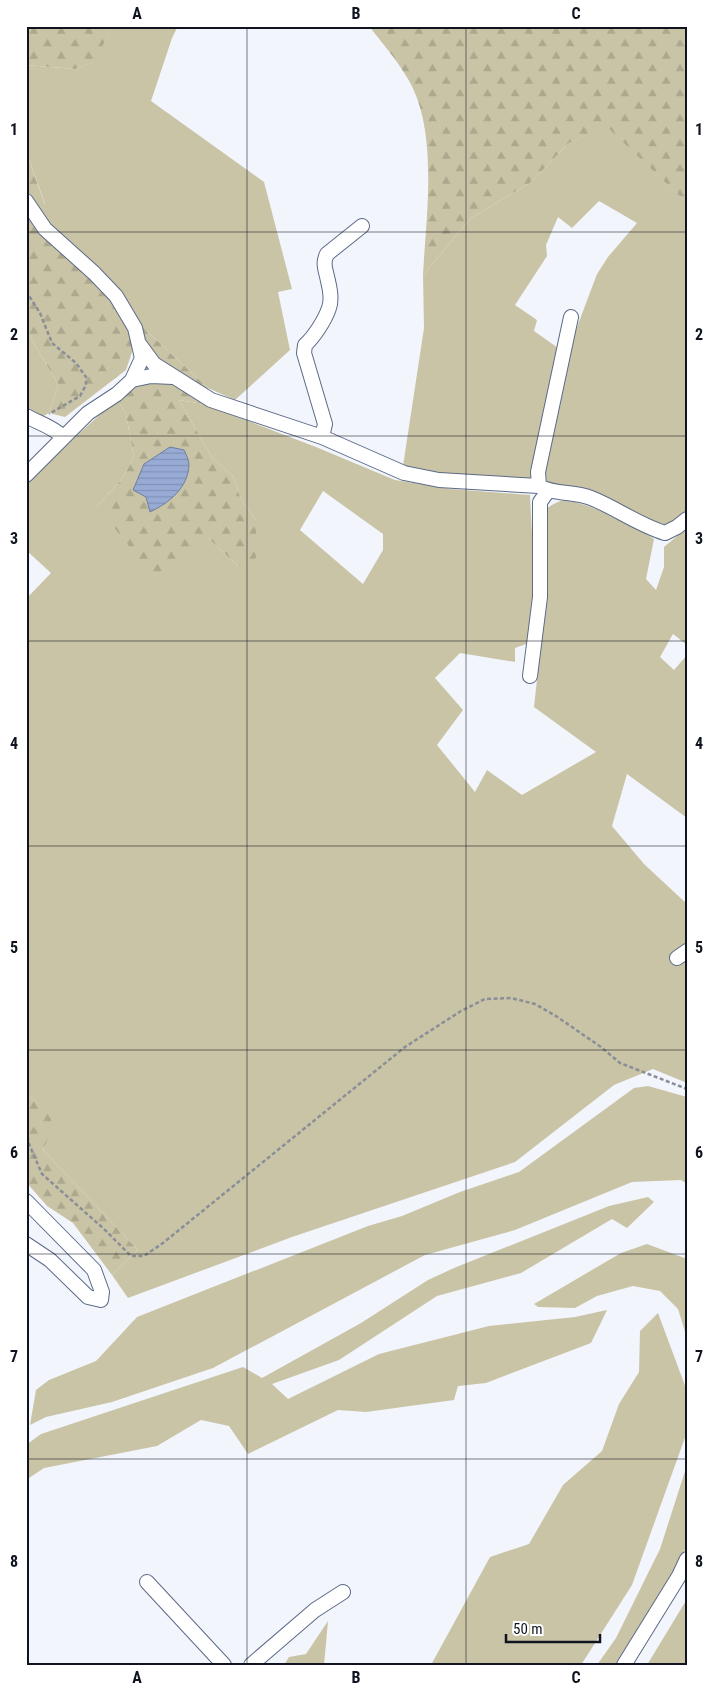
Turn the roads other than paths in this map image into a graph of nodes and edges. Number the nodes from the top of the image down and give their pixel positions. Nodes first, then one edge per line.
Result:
1 (26, 201) edge
2 (362, 226) dead end
3 (571, 317) dead end
4 (140, 345) junction
5 (175, 377) junction
6 (132, 380) junction
7 (26, 416) edge
8 (63, 437) junction
9 (322, 437) junction
10 (26, 475) edge
11 (544, 489) junction
12 (687, 519) edge
13 (530, 676) dead end
14 (26, 1201) edge
15 (26, 1244) edge
16 (687, 1559) edge
17 (148, 1582) dead end
18 (344, 1592) dead end
19 (224, 1665) edge
20 (251, 1665) edge
21 (624, 1665) edge

1 - 4 street
2 - 9 street
3 - 11 street
4 - 5 street
4 - 6 street
5 - 6 street
5 - 9 street
6 - 8 street
7 - 8 street
8 - 10 street
9 - 11 street
11 - 12 street
11 - 13 street
14 - 15 street
16 - 21 street
17 - 19 street
18 - 20 street

